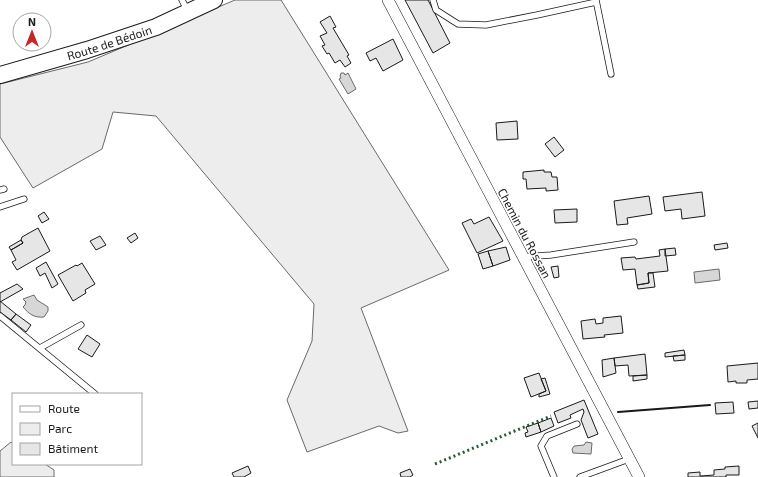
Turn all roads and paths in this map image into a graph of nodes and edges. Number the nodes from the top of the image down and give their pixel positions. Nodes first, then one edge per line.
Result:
1 (214, 0) edge
2 (388, 0) edge
3 (433, 0) edge
4 (596, 1) edge
5 (185, 6) edge
6 (611, 74) dead end
7 (0, 75) edge
8 (24, 199) dead end
9 (0, 206) edge
10 (634, 242) dead end
11 (523, 257) junction
12 (0, 316) edge
13 (81, 325) dead end
14 (40, 348) junction
15 (94, 393) edge
16 (577, 424) dead end
17 (629, 459) junction
18 (554, 477) edge
19 (580, 477) edge
20 (639, 477) edge

1 - 5 main road, Route de Bédoin
2 - 11 street, Chemin du Rossan
3 - 4 lane
4 - 6 lane
5 - 7 main road, Route de Bédoin
8 - 9 lane
10 - 11 lane
11 - 17 street, Chemin du Rossan
12 - 14 lane
13 - 14 lane
14 - 15 lane
16 - 18 lane
17 - 19 lane
17 - 20 street, Chemin du Rossan

